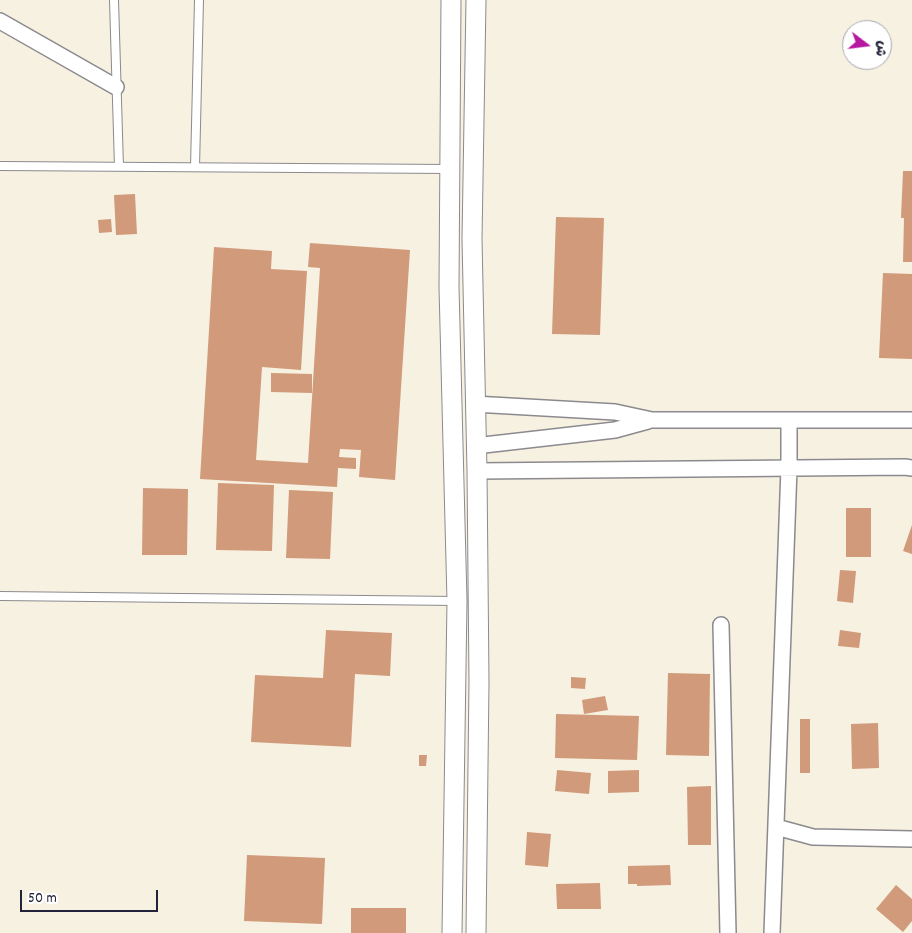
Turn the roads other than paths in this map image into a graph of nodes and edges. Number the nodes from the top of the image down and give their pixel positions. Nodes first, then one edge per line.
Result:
1 (114, 0) edge
2 (199, 0) edge
3 (451, 0) edge
4 (476, 0) edge
5 (0, 21) edge
6 (116, 87) junction
7 (0, 166) edge
8 (119, 167) junction
9 (195, 167) junction
10 (450, 169) junction
11 (474, 404) junction
12 (652, 420) junction
13 (789, 420) junction
14 (912, 420) edge
15 (475, 446) junction
16 (789, 468) junction
17 (912, 468) edge
18 (477, 472) junction
19 (0, 596) edge
20 (456, 601) junction
21 (720, 625) dead end
22 (776, 827) junction
23 (912, 838) edge
24 (452, 933) edge
25 (476, 933) edge
26 (728, 933) edge
27 (772, 933) edge

1 - 6 lane
2 - 9 lane
3 - 10 street
4 - 11 street
5 - 6 street
6 - 8 lane
7 - 8 lane
8 - 9 lane
9 - 10 lane
10 - 20 street
11 - 12 street
11 - 15 street
12 - 13 street
12 - 15 street
13 - 14 street
13 - 16 street
15 - 18 street
16 - 17 street
16 - 18 street
16 - 22 street
18 - 25 street
19 - 20 lane
20 - 24 street
21 - 26 street
22 - 23 street
22 - 27 street

